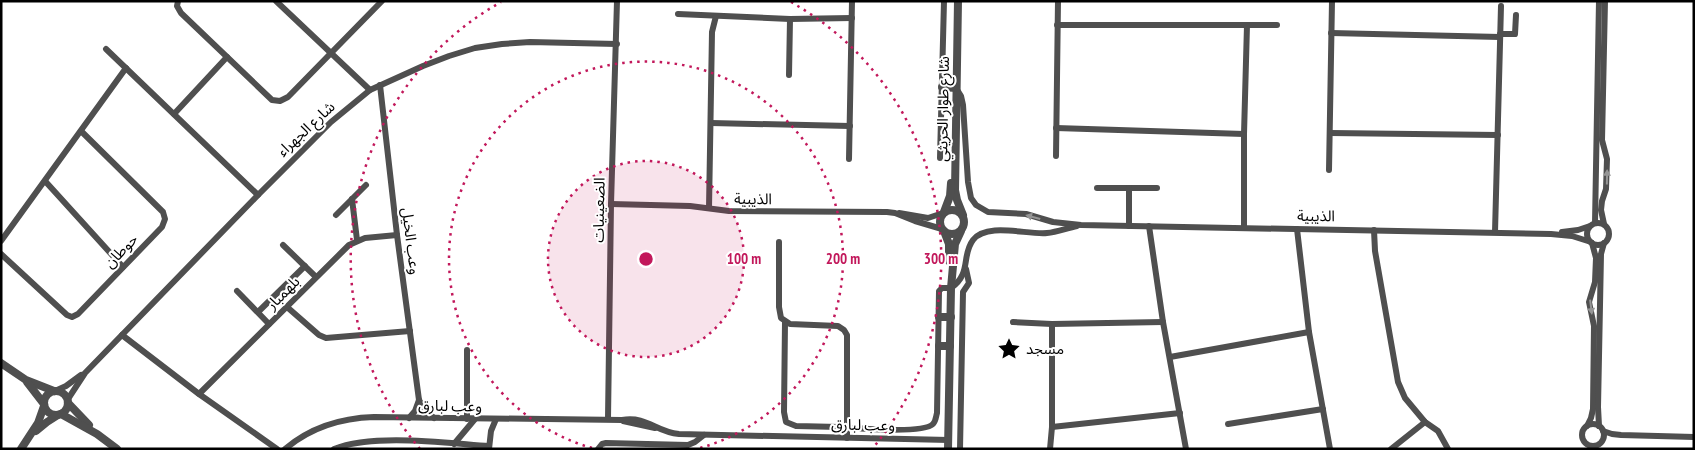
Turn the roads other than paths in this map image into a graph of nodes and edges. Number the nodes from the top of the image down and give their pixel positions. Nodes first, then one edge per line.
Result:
1 (178, 1) edge
2 (276, 1) edge
3 (382, 1) edge
4 (618, 1) edge
5 (852, 1) edge
6 (944, 1) edge
7 (954, 1) edge
8 (958, 1) edge
9 (1058, 1) edge
10 (1332, 1) edge
11 (1599, 1) edge
12 (1605, 1) edge
13 (1501, 6) dead end
14 (678, 14) dead end
15 (1516, 15) dead end
16 (716, 16) junction
17 (852, 18) junction
18 (790, 19) junction
19 (1057, 25) junction
20 (1247, 25) junction
21 (1277, 25) dead end
22 (1331, 33) junction
23 (1500, 36) junction
24 (617, 44) junction
25 (106, 49) dead end
26 (331, 53) junction
27 (227, 57) junction
28 (126, 68) junction
29 (789, 75) dead end
30 (380, 85) junction
31 (942, 87) junction
32 (955, 87) junction
33 (370, 90) junction
34 (174, 114) junction
35 (711, 123) junction
36 (850, 126) junction
37 (1056, 128) junction
38 (81, 131) junction
39 (1330, 132) junction
40 (1244, 134) junction
41 (1498, 135) junction
42 (1056, 156) dead end
43 (940, 158) dead end
44 (849, 159) dead end
45 (1329, 170) dead end
46 (45, 181) junction
47 (366, 185) dead end
48 (1097, 188) dead end
49 (1129, 188) junction
50 (1157, 188) dead end
51 (258, 194) junction
52 (352, 200) junction
53 (611, 204) junction
54 (709, 208) junction
55 (896, 213) junction
56 (944, 213) junction
57 (336, 215) dead end
58 (963, 215) junction
59 (1053, 222) junction
60 (1593, 224) junction
61 (1604, 224) junction
62 (1081, 225) junction
63 (1129, 226) junction
64 (1149, 226) junction
65 (1244, 227) junction
66 (1297, 228) junction
67 (943, 230) junction
68 (1374, 230) junction
69 (961, 231) junction
70 (1053, 232) junction
71 (1495, 232) junction
72 (1551, 234) junction
73 (397, 235) junction
74 (357, 240) junction
75 (1, 241) edge
76 (779, 242) dead end
77 (1591, 242) junction
78 (1604, 243) junction
79 (283, 245) dead end
80 (1, 254) edge
81 (305, 266) junction
82 (123, 268) junction
83 (966, 268) junction
84 (316, 277) junction
85 (951, 288) junction
86 (237, 291) dead end
87 (286, 307) junction
88 (258, 312) junction
89 (939, 317) junction
90 (951, 317) junction
91 (785, 322) junction
92 (1013, 322) dead end
93 (1162, 322) junction
94 (270, 324) junction
95 (1052, 324) junction
96 (410, 331) junction
97 (1309, 332) junction
98 (122, 335) junction
99 (938, 346) junction
100 (950, 346) junction
101 (467, 350) dead end
102 (1170, 357) junction
103 (1, 363) edge
104 (85, 373) junction
105 (26, 380) junction
106 (55, 391) junction
107 (199, 394) junction
108 (419, 400) junction
109 (68, 401) junction
110 (44, 405) junction
111 (1323, 409) junction
112 (1180, 414) junction
113 (59, 415) junction
114 (409, 418) junction
115 (435, 418) junction
116 (467, 419) junction
117 (475, 419) junction
118 (496, 419) junction
119 (608, 419) junction
120 (1425, 422) junction
121 (1228, 424) dead end
122 (1587, 426) junction
123 (839, 427) dead end
124 (1052, 427) junction
125 (853, 428) dead end
126 (1601, 428) junction
127 (97, 434) junction
128 (704, 435) junction
129 (30, 436) junction
130 (1620, 436) junction
131 (1694, 437) edge
132 (846, 438) junction
133 (949, 440) junction
134 (454, 444) junction
135 (1601, 444) edge
136 (1590, 447) edge
137 (489, 448) edge
138 (20, 449) edge
139 (117, 449) edge
140 (277, 449) edge
141 (285, 449) edge
142 (334, 449) edge
143 (598, 449) edge
144 (948, 449) edge
145 (960, 449) edge
146 (1050, 449) edge
147 (1186, 449) edge
148 (1330, 449) edge
149 (1391, 449) edge
150 (1448, 449) edge

1 - 27 street
2 - 26 street
3 - 26 street
4 - 24 street, الضعينيات
5 - 17 street
6 - 31 street
7 - 32 street, شارع طوار الحريثي
8 - 32 street, شارع طوار الحريثي
9 - 19 street
10 - 22 street
11 - 60 street
61 -> 12 street
13 - 23 street
14 - 16 street
15 - 23 street
16 - 18 street
16 - 35 street
17 - 18 street
17 - 36 street
18 - 29 street
19 - 20 street
19 - 37 street
20 - 21 street
20 - 40 street
22 - 23 street
22 - 39 street
23 - 41 street
24 - 30 street, شارع الجهراء
24 - 53 street, الضعينيات
25 - 28 street
26 - 27 street
26 - 33 street
27 - 34 street
28 - 34 street
28 - 38 street
30 - 33 street, شارع الجهراء
30 - 73 street, وعب الخيل
31 - 32 street
31 - 43 street
32 - 56 street, شارع طوار الحريثي
32 - 58 street, شارع طوار الحريثي
59 -> 32 street, الذيبية
33 - 51 street, شارع الجهراء
34 - 51 street
35 - 36 street
35 - 54 street
36 - 44 street
37 - 40 street
37 - 42 street
38 - 46 street
38 - 82 street, حوطان
39 - 41 street
39 - 45 street
40 - 65 street
41 - 71 street
46 - 75 street
46 - 82 street
47 - 52 street
48 - 49 street
49 - 50 street
49 - 63 street
51 - 98 street, شارع الجهراء
52 - 57 street
52 - 74 street
53 - 54 street, الذيبية
53 - 119 street, الضعينيات
54 - 55 street, الذيبية
55 - 56 street, الذيبية
55 - 67 street, الذيبية
56 - 58 street
56 - 67 street
58 - 69 street
59 - 62 street, الذيبية
59 - 70 street
60 - 61 street
60 - 72 street, الذيبية
60 - 77 street
61 - 78 street
62 - 63 street, الذيبية
62 - 70 street, الذيبية
63 - 64 street, الذيبية
64 - 65 street, الذيبية
64 - 93 street
65 - 66 street, الذيبية
66 - 68 street, الذيبية
66 - 97 street
67 - 69 street
67 - 85 street
68 - 71 street, الذيبية
68 - 120 street
69 - 85 street
70 - 83 street, الذيبية
71 - 72 street, الذيبية
72 - 77 street, الذيبية
73 - 74 street
73 - 96 street, وعب الخيل
74 - 84 street, بلهمبار
76 - 91 street
77 - 78 street
77 -> 122 street
78 - 126 street
79 - 81 street
80 - 82 street, حوطان
81 - 84 street
81 - 88 street
83 - 85 street, الذيبية
83 - 145 street
84 - 87 street, بلهمبار
85 - 89 street, الذيبية
85 - 90 street
86 - 88 street
87 - 94 street, بلهمبار
87 - 96 street
88 - 94 street
89 - 90 street
89 - 99 street
90 - 100 street
91 - 123 street
91 - 132 street
92 - 95 street
93 - 95 street
93 - 102 street
94 - 107 street, بلهمبار
95 - 124 street
96 - 108 street, وعب الخيل
97 - 102 street
97 - 111 street
98 - 104 street, شارع الجهراء
98 - 107 street
99 - 100 street
99 - 125 street
100 - 133 street
101 - 116 street
102 - 112 street
103 - 105 street
104 - 106 street, شارع الجهراء
104 - 109 street, شارع الجهراء
105 - 106 street
105 - 110 street
106 - 109 street
106 - 110 street
107 - 140 street
108 - 114 street
108 - 115 street
109 - 113 street
109 - 127 street
110 - 113 street
110 - 129 street
111 - 121 street
111 - 148 street
112 - 124 street
112 - 147 street
113 - 127 street
113 - 129 street
114 - 115 street, وعب لبارق
114 - 141 street, وعب لبارق
115 - 116 street, وعب لبارق
116 - 117 street, وعب لبارق
117 - 118 street, وعب لبارق
117 - 134 street
118 - 119 street, وعب لبارق
118 - 137 street
119 - 128 street, وعب لبارق
120 - 149 street
120 - 150 street
122 - 126 street
122 - 136 street
124 - 146 street
126 - 130 street
126 - 135 street
127 - 139 street
128 - 132 street, وعب لبارق
128 - 143 street
129 - 138 street
130 - 131 street
130 - 135 street
132 - 133 street, وعب لبارق
133 - 144 street
134 - 137 street
134 - 142 street
135 - 136 street

